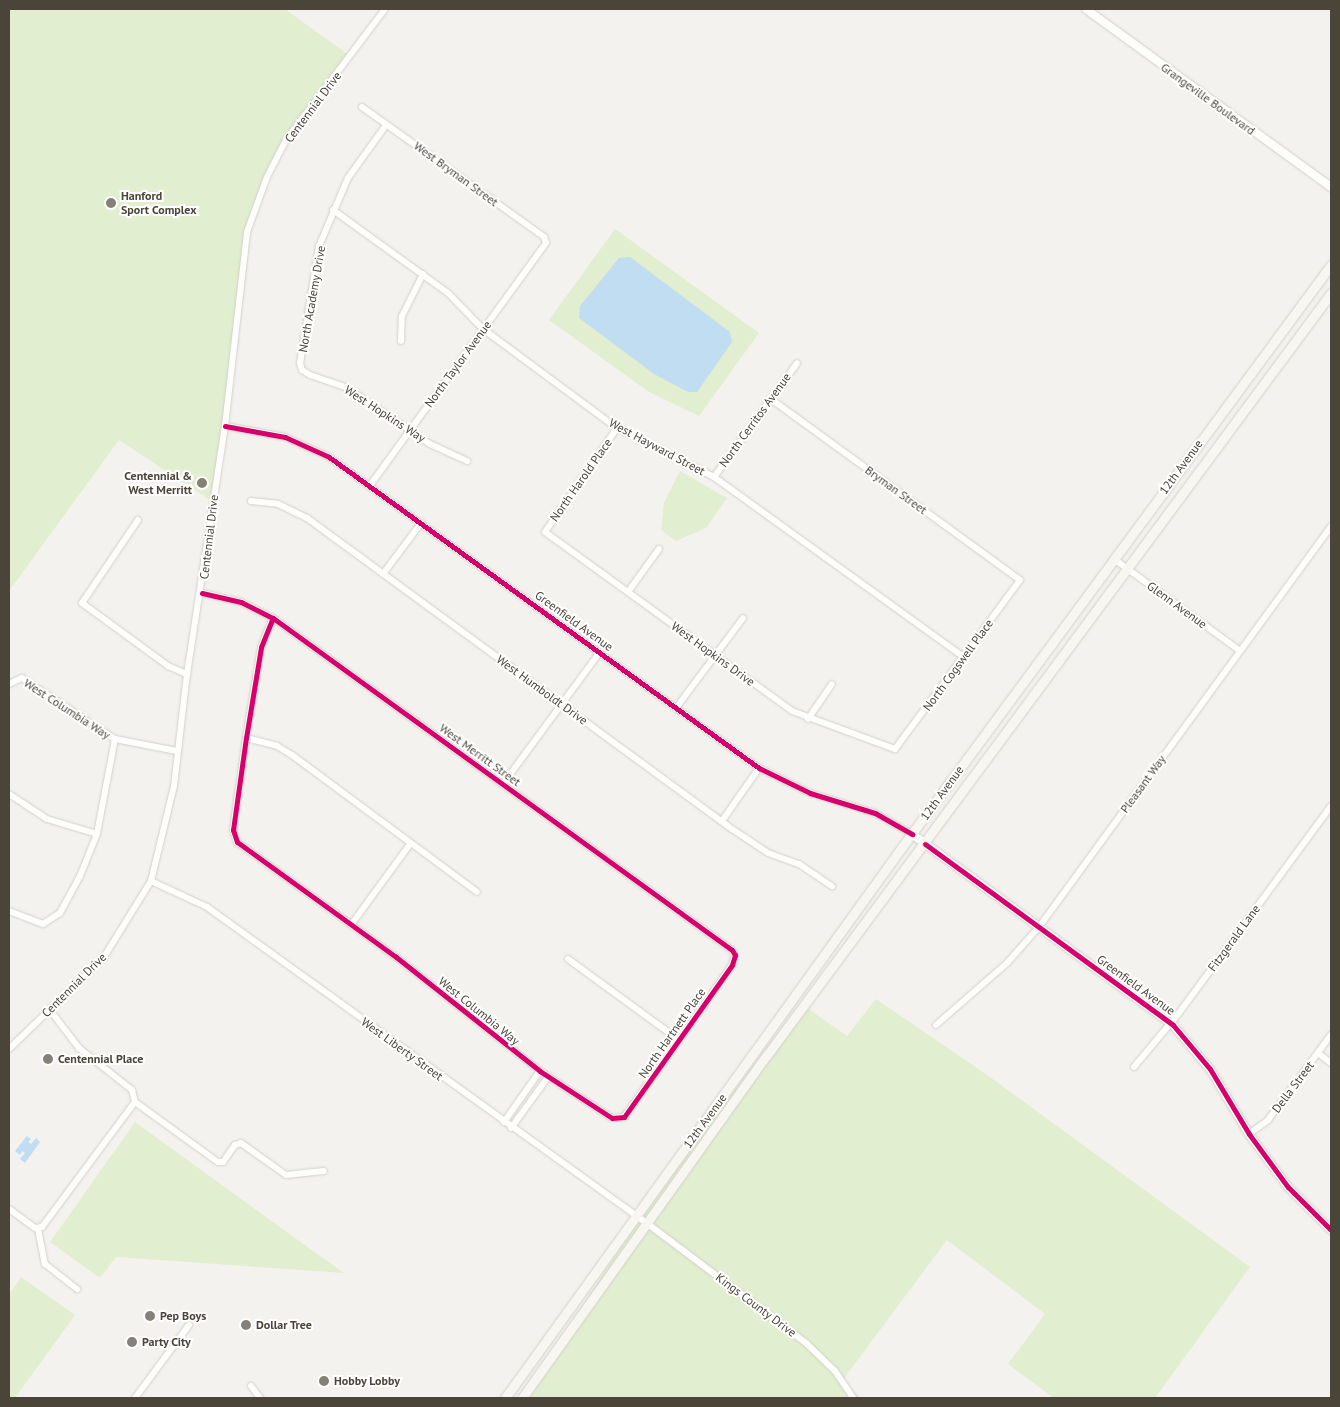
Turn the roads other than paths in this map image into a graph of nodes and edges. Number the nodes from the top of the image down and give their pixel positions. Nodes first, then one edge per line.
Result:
1 (385, 9) edge
2 (1086, 9) edge
3 (362, 107) dead end
4 (386, 125) junction
5 (1331, 187) edge
6 (333, 210) junction
7 (546, 243) joint
8 (1331, 265) edge
9 (423, 274) junction
10 (1331, 294) edge
11 (483, 329) junction
12 (401, 341) dead end
13 (797, 363) dead end
14 (302, 370) joint
15 (771, 399) junction
16 (225, 426) junction
17 (617, 428) junction
18 (410, 430) junction
19 (467, 461) dead end
20 (714, 477) junction
21 (370, 485) junction
22 (251, 501) dead end
23 (138, 520) dead end
24 (421, 522) junction
25 (1331, 526) edge
26 (545, 532) joint
27 (660, 549) dead end
28 (1114, 559) junction
29 (1126, 568) junction
30 (383, 574) junction
31 (1020, 580) joint
32 (628, 592) junction
33 (202, 593) junction
34 (273, 618) junction
35 (743, 618) dead end
36 (1240, 651) junction
37 (600, 652) junction
38 (715, 655) junction
39 (964, 657) junction
40 (187, 674) junction
41 (9, 684) edge
42 (832, 684) dead end
43 (561, 704) junction
44 (676, 708) junction
45 (808, 719) junction
46 (246, 738) junction
47 (115, 739) junction
48 (896, 749) joint
49 (177, 751) junction
50 (759, 768) junction
51 (504, 784) junction
52 (9, 794) edge
53 (1331, 806) edge
54 (722, 821) junction
55 (97, 834) junction
56 (912, 834) junction
57 (410, 844) junction
58 (925, 844) junction
59 (152, 881) junction
60 (832, 886) dead end
61 (476, 892) dead end
62 (9, 911) edge
63 (351, 925) junction
64 (1039, 927) junction
65 (735, 955) joint
66 (568, 959) dead end
67 (50, 1010) junction
68 (1170, 1022) junction
69 (936, 1025) dead end
70 (1331, 1035) edge
71 (678, 1040) junction
72 (9, 1048) edge
73 (1318, 1053) junction
74 (1331, 1063) edge
75 (1134, 1066) dead end
76 (540, 1071) junction
77 (548, 1076) junction
78 (135, 1102) junction
79 (619, 1120) joint
80 (504, 1122) junction
81 (511, 1128) junction
82 (1249, 1134) junction
83 (324, 1171) dead end
84 (9, 1209) edge
85 (637, 1216) junction
86 (648, 1224) junction
87 (38, 1229) junction
88 (1331, 1230) edge
89 (77, 1289) dead end
90 (189, 1324) dead end
91 (251, 1386) dead end
92 (136, 1398) edge
93 (260, 1398) edge
94 (505, 1398) edge
95 (522, 1398) edge
96 (854, 1398) edge

1 - 16 street, Centennial Drive
2 - 5 street, Grangeville Boulevard
3 - 4 street, West Bryman Street
4 - 6 street, North Academy Drive
4 - 7 street, West Bryman Street
6 - 9 street, West Hayward Street
6 - 14 street, North Academy Drive
7 - 11 street, North Taylor Avenue
8 - 28 main road, 12th Avenue
9 - 11 street, West Hayward Street
9 - 12 street
10 - 29 main road, 12th Avenue
11 - 17 street, West Hayward Street
11 - 18 street, North Taylor Avenue
13 - 15 street, North Cerritos Avenue
14 - 18 street, West Hopkins Way
15 - 20 street, North Cerritos Avenue
15 - 31 street, Bryman Street
16 - 21 street, Greenfield Avenue
16 - 33 street, Centennial Drive
17 - 20 street, West Hayward Street
17 - 26 street, North Harold Place
18 - 19 street, West Hopkins Way
18 - 21 street, North Taylor Avenue
20 - 39 street, West Hayward Street
21 - 24 street, Greenfield Avenue
22 - 30 street, West Humboldt Drive
23 - 40 street
24 - 30 street
24 - 37 street, Greenfield Avenue
25 - 36 street, Pleasant Way
26 - 32 street, West Hopkins Drive
27 - 32 street
28 - 29 street, Glenn Avenue
28 - 56 main road, 12th Avenue
29 - 36 street, Glenn Avenue
29 - 58 main road, 12th Avenue
30 - 43 street, West Humboldt Drive
31 - 39 street, North Cogswell Place
32 - 38 street, West Hopkins Drive
33 - 34 street, West Merritt Street
33 - 40 street, Centennial Drive
34 - 46 street
34 - 51 street, West Merritt Street
35 - 38 street
36 - 64 street, Pleasant Way
37 - 43 street
37 - 44 street, Greenfield Avenue
38 - 44 street
38 - 45 street, West Hopkins Drive
39 - 48 street, North Cogswell Place
40 - 49 street, Centennial Drive
41 - 47 street, West Columbia Way
42 - 45 street
43 - 51 street
43 - 54 street, West Humboldt Drive
44 - 50 street, Greenfield Avenue
45 - 48 street, West Hopkins Drive
46 - 57 street
46 - 63 street, West Columbia Way
47 - 49 street, West Columbia Way
47 - 55 street
49 - 59 street, Centennial Drive
50 - 54 street
50 - 56 street, Greenfield Avenue
51 - 65 street, West Merritt Street
52 - 55 street
53 - 68 street, Fitzgerald Lane
54 - 60 street, West Humboldt Drive
55 - 62 street
56 - 58 street, Greenfield Avenue
56 - 85 main road, 12th Avenue
57 - 61 street
57 - 63 street
58 - 64 street, Greenfield Avenue
58 - 86 main road, 12th Avenue
59 - 67 street, Centennial Drive
59 - 80 street, West Liberty Street
63 - 76 street, West Columbia Way
64 - 68 street, Greenfield Avenue
64 - 69 street, Pleasant Way
65 - 71 street, North Hartnett Place
66 - 71 street
67 - 72 street, Centennial Drive
67 - 78 street
68 - 75 street, Fitzgerald Lane
68 - 82 street, Greenfield Avenue
70 - 73 street, Della Street
71 - 79 street, North Hartnett Place
73 - 74 street
73 - 82 street, Della Street
76 - 77 street, West Columbia Way
76 - 80 street
77 - 79 street, West Columbia Way
77 - 81 street
78 - 83 street
78 - 87 street
80 - 81 street, West Liberty Street
81 - 85 street, West Liberty Street
82 - 88 street, Greenfield Avenue
84 - 87 street
85 - 86 street, West Liberty Street
85 - 94 main road, 12th Avenue
86 - 95 main road, 12th Avenue
86 - 96 street, Kings County Drive
87 - 89 street
90 - 92 street
91 - 93 street

